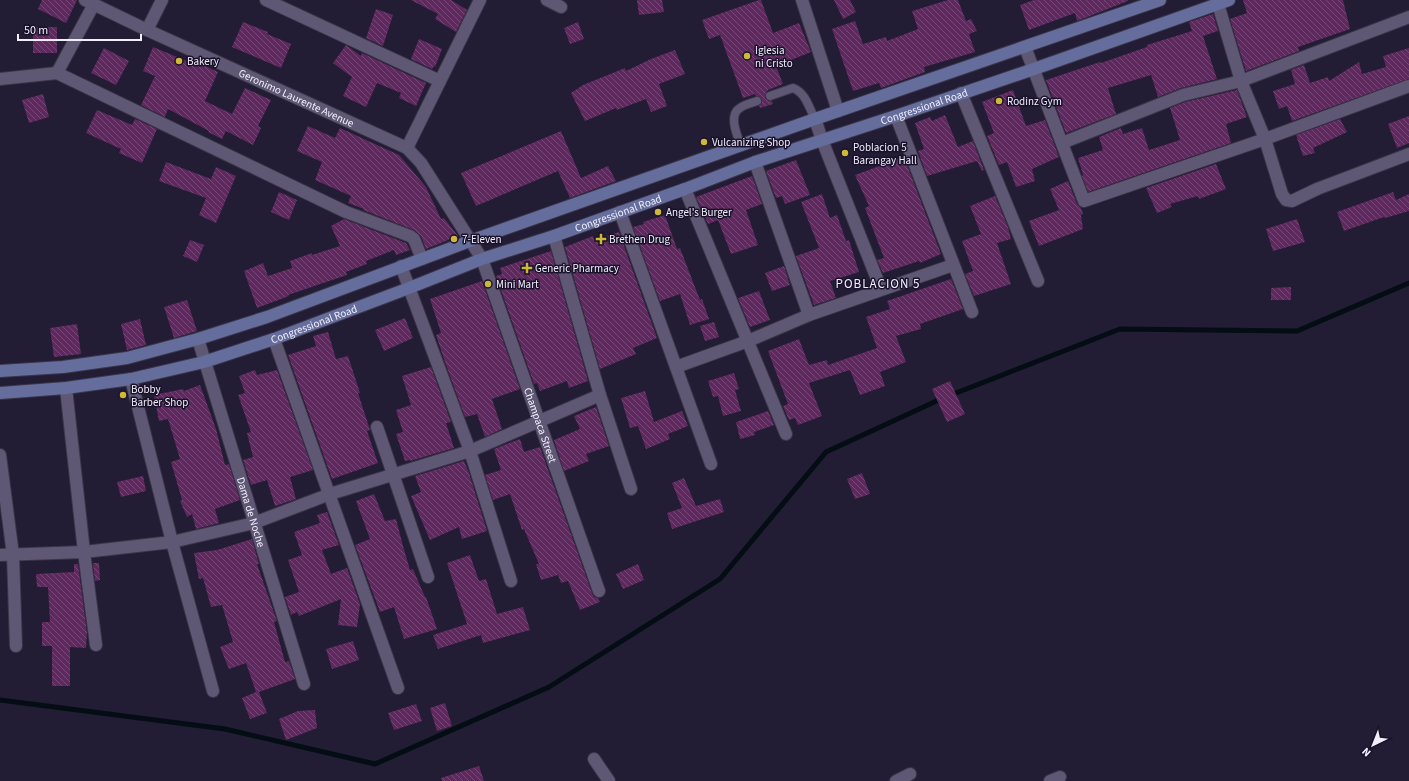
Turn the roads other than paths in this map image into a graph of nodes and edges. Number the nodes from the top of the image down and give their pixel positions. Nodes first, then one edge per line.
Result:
1 (162, 0) edge
2 (266, 0) edge
3 (480, 0) edge
4 (547, 0) edge
5 (802, 0) edge
6 (1160, 0) edge
7 (89, 2) edge
8 (1224, 2) edge
9 (561, 7) dead end
10 (1409, 17) edge
11 (147, 30) junction
12 (1025, 46) junction
13 (1034, 69) junction
14 (57, 73) junction
15 (0, 79) edge
16 (440, 81) junction
17 (1241, 81) junction
18 (1409, 86) edge
19 (961, 93) junction
20 (770, 96) dead end
21 (757, 101) dead end
22 (838, 111) junction
23 (896, 116) junction
24 (815, 119) junction
25 (1265, 139) junction
26 (822, 140) junction
27 (1062, 143) junction
28 (741, 146) junction
29 (407, 148) junction
30 (1409, 154) edge
31 (755, 162) junction
32 (685, 189) junction
33 (620, 212) junction
34 (554, 236) junction
35 (470, 241) junction
36 (422, 259) junction
37 (482, 259) junction
38 (953, 265) junction
39 (402, 266) junction
40 (1038, 281) dead end
41 (409, 288) junction
42 (881, 289) junction
43 (972, 312) dead end
44 (809, 315) junction
45 (198, 339) junction
46 (274, 339) junction
47 (748, 342) junction
48 (204, 362) junction
49 (676, 367) junction
50 (0, 371) edge
51 (131, 379) junction
52 (66, 388) junction
53 (0, 393) edge
54 (600, 395) junction
55 (538, 420) junction
56 (377, 427) dead end
57 (786, 434) dead end
58 (470, 451) junction
59 (0, 456) edge
60 (711, 464) dead end
61 (393, 474) junction
62 (631, 489) dead end
63 (330, 494) junction
64 (254, 523) junction
65 (172, 542) junction
66 (84, 552) junction
67 (0, 555) edge
68 (12, 555) junction
69 (428, 577) dead end
70 (511, 581) dead end
71 (599, 592) dead end
72 (96, 645) dead end
73 (16, 646) dead end
74 (304, 684) dead end
75 (398, 688) dead end
76 (213, 691) dead end
77 (594, 759) dead end
78 (910, 774) dead end
79 (609, 781) edge
80 (896, 781) edge

1 - 11 street
2 - 16 street
3 - 16 street
4 - 9 street
5 - 22 street
6 - 12 main road, Congressional Road
7 - 11 street, Geronimo Laurente Avenue
7 - 14 street
8 - 13 main road, Congressional Road
8 - 17 street
10 - 17 street
11 - 29 street, Geronimo Laurente Avenue
12 - 13 street
12 - 22 main road, Congressional Road
13 - 19 main road, Congressional Road
13 - 27 street
14 - 15 street
14 - 36 street
16 - 29 street
17 - 25 street
17 - 27 street
18 - 25 street
19 - 23 main road, Congressional Road
19 - 40 street
20 - 24 lane
21 - 28 lane
22 - 24 main road, Congressional Road
23 - 26 main road, Congressional Road
23 - 38 street
24 - 26 street
24 - 28 main road, Congressional Road
25 - 27 street
25 - 30 street
26 - 31 main road, Congressional Road
26 - 42 street
28 - 35 main road, Congressional Road
29 - 35 street, Geronimo Laurente Avenue
31 - 32 main road, Congressional Road
31 - 44 street
32 - 33 main road, Congressional Road
32 - 47 street
33 - 34 main road, Congressional Road
33 - 49 street
34 - 37 main road, Congressional Road
34 - 54 street
35 - 36 main road, Congressional Road
35 - 37 street, Champaca Street
36 - 39 main road, Congressional Road
37 - 41 main road, Congressional Road
37 - 55 street, Champaca Street
38 - 42 street
38 - 43 street
39 - 41 street
39 - 45 main road, Congressional Road
41 - 46 main road, Congressional Road
41 - 58 street
42 - 44 street
44 - 47 street
45 - 48 street, Dama de Noche
45 - 50 main road, Congressional Road
46 - 48 main road, Congressional Road
46 - 63 street
47 - 49 street
47 - 57 street
48 - 51 main road, Congressional Road
48 - 64 street, Dama de Noche
49 - 60 street
51 - 52 main road, Congressional Road
51 - 65 street
52 - 53 main road, Congressional Road
52 - 66 street
54 - 55 street
54 - 62 street
55 - 58 street
55 - 71 street, Champaca Street
56 - 61 street
58 - 61 street
58 - 70 street
59 - 68 street
61 - 63 street
61 - 69 street
63 - 64 street
63 - 75 street
64 - 65 street
64 - 74 street, Dama de Noche
65 - 66 street
65 - 76 street
66 - 68 street
66 - 72 street
67 - 68 street
68 - 73 street
77 - 79 street
78 - 80 street

